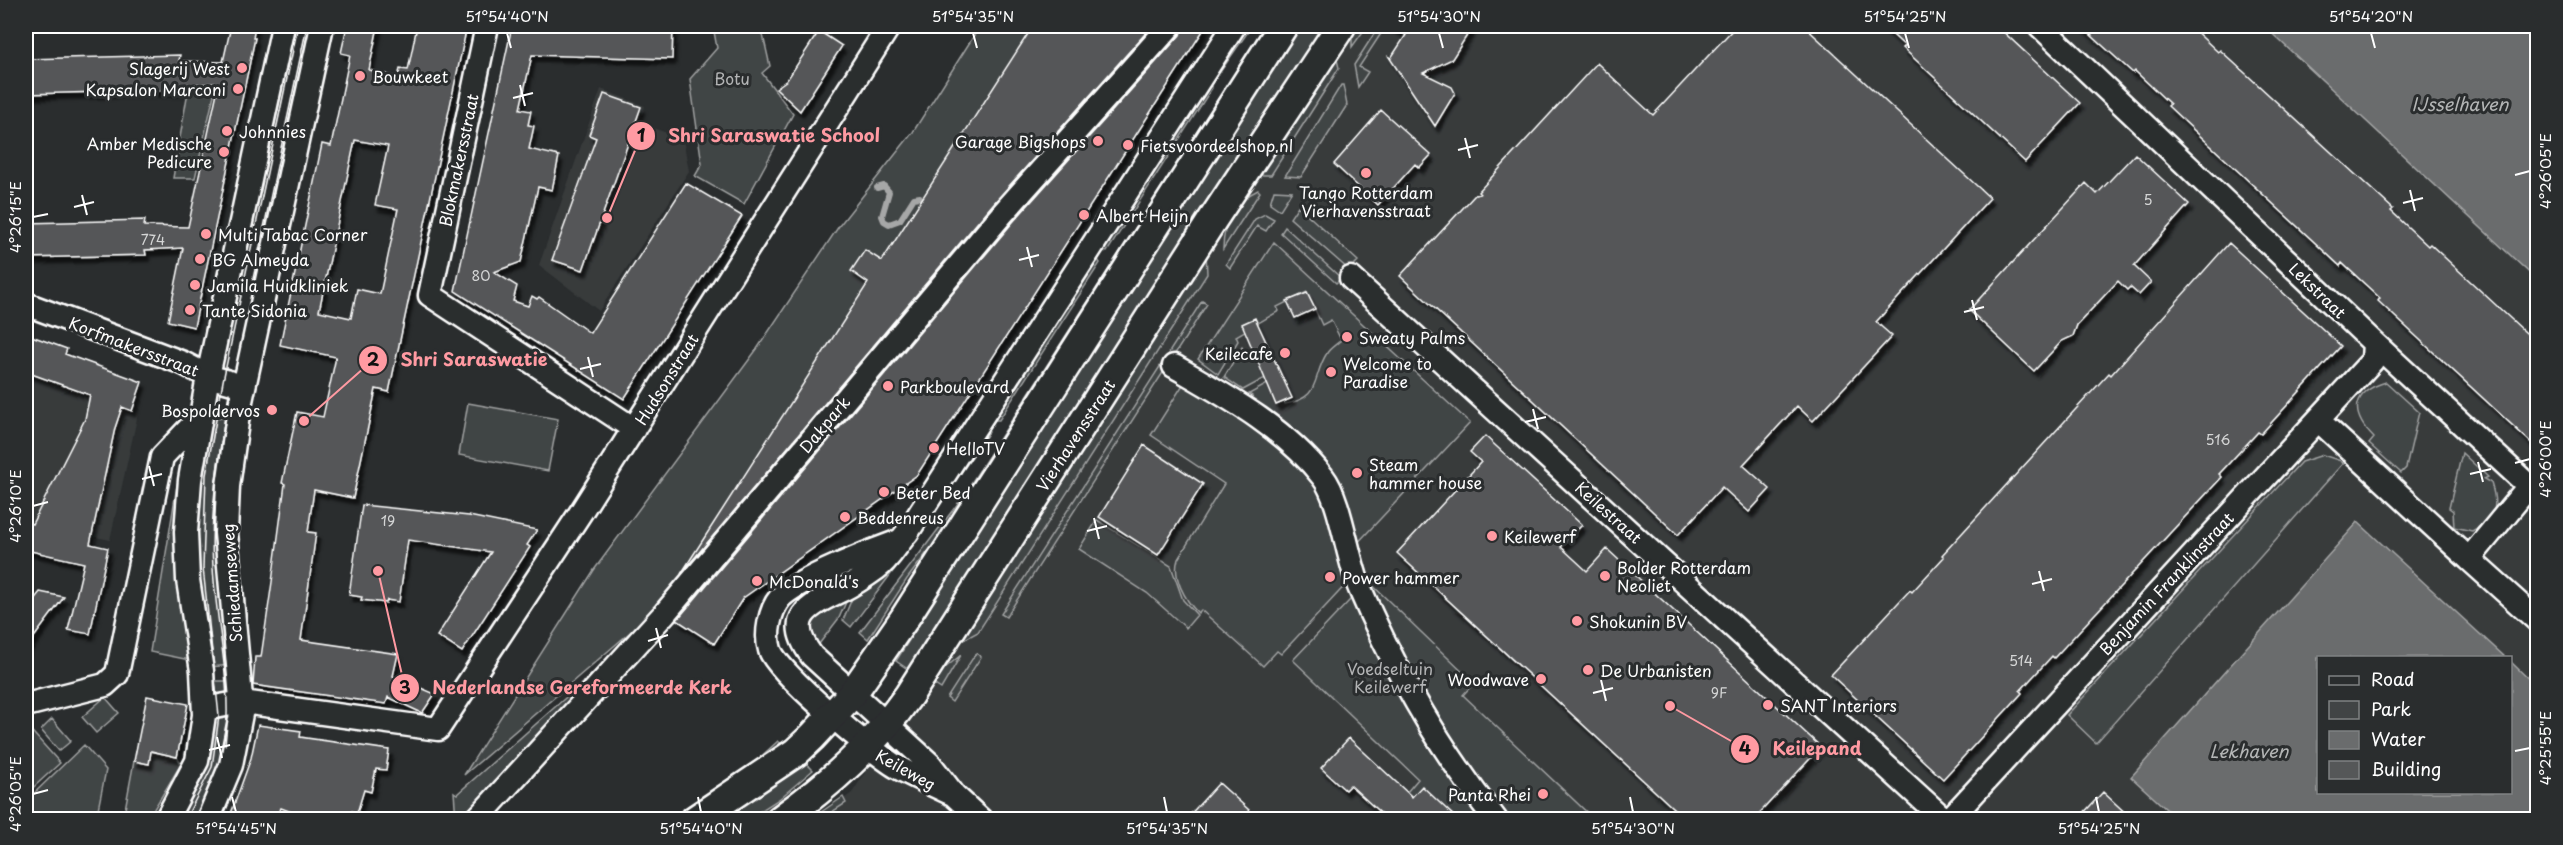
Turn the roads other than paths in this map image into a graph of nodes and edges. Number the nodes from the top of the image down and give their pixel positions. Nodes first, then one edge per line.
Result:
1 (283, 26) edge
2 (322, 26) edge
3 (487, 26) edge
4 (889, 26) edge
5 (1170, 26) edge
6 (1234, 26) edge
7 (1283, 26) edge
8 (1341, 26) edge
9 (2040, 26) edge
10 (1351, 278) dead end
11 (26, 304) edge
12 (2374, 343) junction
13 (1174, 366) dead end
14 (208, 376) junction
15 (243, 386) junction
16 (200, 417) junction
17 (2318, 420) junction
18 (634, 429) junction
19 (900, 541) junction
20 (2469, 559) junction
21 (2538, 621) edge
22 (242, 702) junction
23 (26, 705) edge
24 (843, 705) junction
25 (204, 709) junction
26 (889, 724) junction
27 (868, 747) junction
28 (954, 795) junction
29 (166, 819) edge
30 (207, 819) edge
31 (476, 819) edge
32 (694, 819) edge
33 (780, 819) edge
34 (981, 819) edge
35 (1496, 819) edge
36 (1947, 819) edge

1 - 14 street
2 - 15 street, Schiedamseweg
3 - 18 street, Blokmakersstraat
4 - 18 street, Hudsonstraat
5 - 31 street, Dakpark
6 - 19 street
7 - 24 main road
8 - 26 main road, Vierhavensstraat
9 - 12 street, Lekstraat
10 - 36 street, Keilestraat
11 - 14 street, Korfmakersstraat
12 - 17 street, Benjamin Franklinstraat
12 - 20 street, Lekstraat
13 - 35 street
14 - 15 street, Korfmakersstraat
14 - 16 street
15 - 22 street, Schiedamseweg
16 - 23 street
16 - 25 street
17 - 20 street
17 - 36 street, Benjamin Franklinstraat
18 - 22 street, Hudsonstraat
19 - 24 street
19 - 24 street
20 - 21 street
22 - 25 street
22 - 30 street, Schiedamseweg
24 - 26 street, Keileweg
24 - 27 street, Keileweg
24 - 32 main road
25 - 29 street
26 - 27 main road, Vierhavensstraat
26 - 28 street, Keileweg
27 - 28 street, Keileweg
27 - 33 main road, Vierhavensstraat
28 - 34 street, Keileweg

